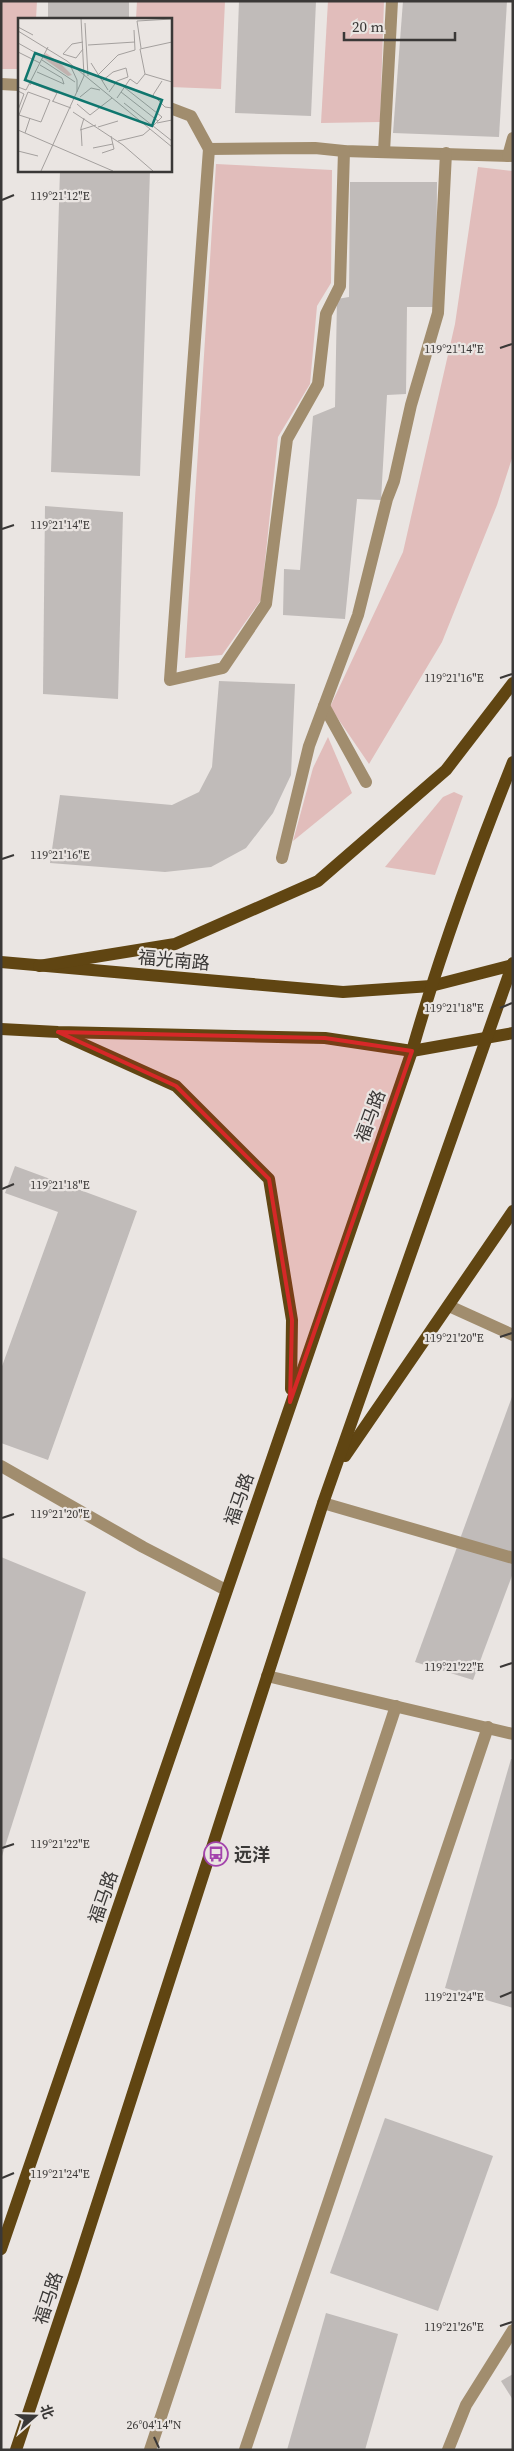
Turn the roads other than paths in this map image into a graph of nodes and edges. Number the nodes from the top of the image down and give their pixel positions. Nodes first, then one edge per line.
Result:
1 (392, 1) edge
2 (1, 84) edge
3 (18, 85) edge
4 (171, 108) edge
5 (513, 138) edge
6 (209, 149) junction
7 (344, 151) junction
8 (384, 152) junction
9 (446, 153) junction
10 (511, 156) edge
11 (513, 683) edge
12 (324, 706) junction
13 (513, 762) edge
14 (366, 782) dead end
15 (282, 858) dead end
16 (1, 962) edge
17 (512, 964) edge
18 (39, 966) junction
19 (431, 986) junction
20 (1, 1029) edge
21 (58, 1032) junction
22 (513, 1033) edge
23 (488, 1038) junction
24 (412, 1051) junction
25 (513, 1211) edge
26 (449, 1306) junction
27 (513, 1335) edge
28 (290, 1402) junction
29 (1, 1466) edge
30 (335, 1470) junction
31 (323, 1503) junction
32 (513, 1558) edge
33 (226, 1590) junction
34 (267, 1676) junction
35 (396, 1706) junction
36 (488, 1727) junction
37 (513, 1734) edge
38 (1, 2249) edge
39 (513, 2330) edge
40 (16, 2450) edge
41 (150, 2450) edge
42 (245, 2450) edge
43 (448, 2450) edge

1 - 8 lane
2 - 3 lane
4 - 6 lane
5 - 10 lane
6 - 7 lane
6 - 7 lane
7 - 8 lane
8 - 9 lane
9 - 10 lane
9 - 12 lane
11 - 18 main road
12 - 14 lane
12 - 15 lane
13 - 19 main road, 福马路
16 - 18 main road, 福光南路
17 - 19 main road, 福光南路
17 - 23 main road, 福马路
18 - 19 main road, 福光南路
19 - 24 main road, 福马路
20 - 21 main road
21 - 24 main road
21 - 28 main road
22 - 23 main road
23 - 24 main road
23 - 30 main road, 福马路
24 - 28 main road, 福马路
25 - 26 main road
26 - 27 lane
26 - 30 main road
28 - 33 main road, 福马路
29 - 33 lane
30 - 31 main road, 福马路
31 - 32 lane
31 - 34 main road, 福马路
33 - 38 main road, 福马路
34 - 35 lane
34 - 40 main road, 福马路
35 - 36 lane
35 - 41 lane
36 - 37 lane
36 - 42 lane
39 - 43 lane

